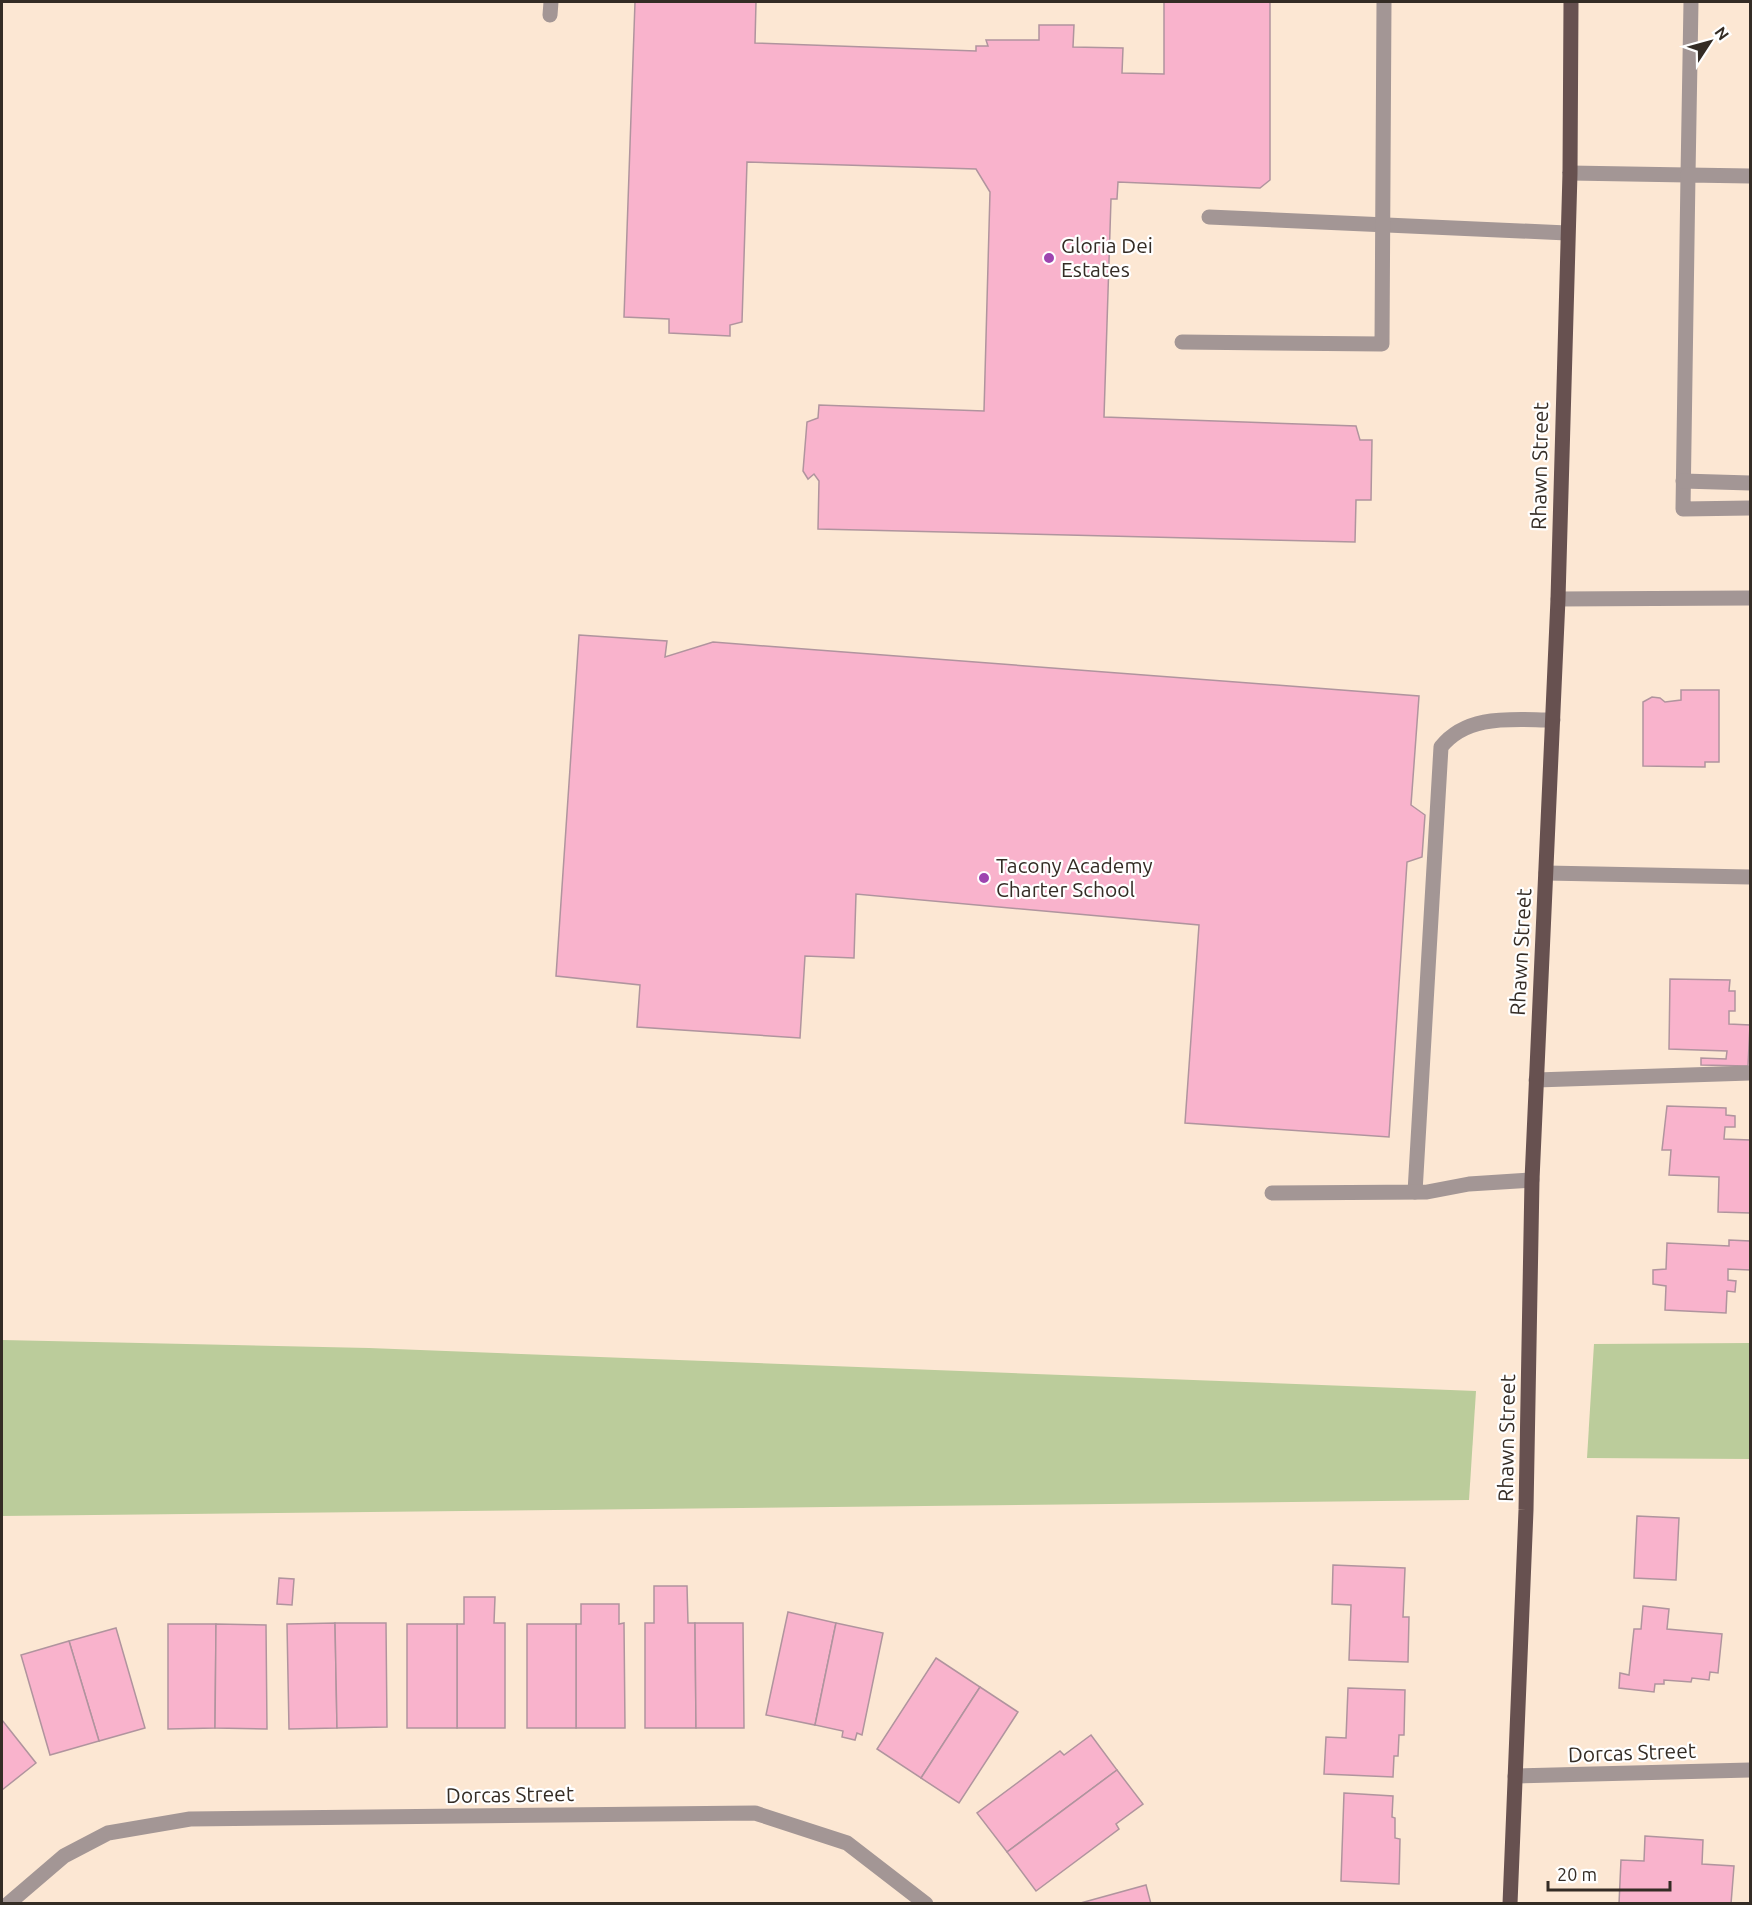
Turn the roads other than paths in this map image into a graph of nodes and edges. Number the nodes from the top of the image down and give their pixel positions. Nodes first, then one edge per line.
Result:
1 (1384, 2) edge
2 (1571, 2) edge
3 (1691, 2) edge
4 (1570, 173) junction
5 (1688, 175) junction
6 (1750, 176) edge
7 (1209, 217) dead end
8 (1384, 224) junction
9 (1567, 233) junction
10 (1182, 342) dead end
11 (1683, 481) junction
12 (1750, 483) edge
13 (1750, 508) edge
14 (1750, 598) edge
15 (1558, 599) junction
16 (1553, 720) junction
17 (1546, 873) junction
18 (1750, 877) edge
19 (1750, 1073) edge
20 (1536, 1080) junction
21 (1532, 1180) junction
22 (1272, 1192) dead end
23 (1415, 1192) junction
24 (1750, 1770) edge
25 (1515, 1776) junction
26 (8, 1904) edge
27 (926, 1904) edge
28 (1510, 1904) edge

1 - 8 street
2 - 4 main road, Rhawn Street
3 - 5 street
4 - 5 street
4 - 9 main road, Rhawn Street
5 - 6 street
5 - 11 street
7 - 8 street
8 - 9 street
8 - 10 street
9 - 15 main road, Rhawn Street
11 - 12 street
11 - 13 street
14 - 15 street
15 - 16 main road, Rhawn Street
16 - 17 main road, Rhawn Street
16 - 23 street
17 - 18 street
17 - 20 main road, Rhawn Street
19 - 20 street
20 - 21 main road, Rhawn Street
21 - 23 street
21 - 25 main road, Rhawn Street
22 - 23 street
24 - 25 street, Dorcas Street
25 - 28 main road, Rhawn Street
26 - 27 street, Dorcas Street

